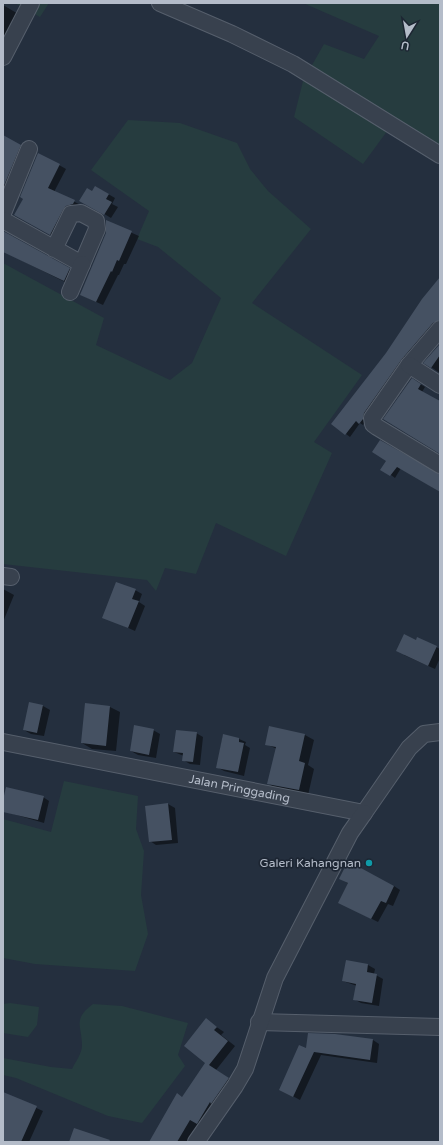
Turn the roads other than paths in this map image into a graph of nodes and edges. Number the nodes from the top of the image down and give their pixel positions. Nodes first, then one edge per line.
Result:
1 (31, 3) edge
2 (160, 3) edge
3 (3, 57) edge
4 (29, 149) dead end
5 (440, 155) edge
6 (3, 213) edge
7 (3, 220) edge
8 (54, 248) junction
9 (82, 264) junction
10 (70, 292) dead end
11 (440, 329) edge
12 (409, 366) junction
13 (440, 385) edge
14 (440, 465) edge
15 (440, 732) edge
16 (3, 742) edge
17 (364, 812) junction
18 (259, 1022) junction
19 (440, 1027) edge
20 (196, 1142) edge

1 - 3 street
2 - 5 street
4 - 6 street
7 - 8 street
8 - 9 street
8 - 9 street
9 - 10 street
11 - 12 street
12 - 13 street
12 - 14 street
15 - 17 street
16 - 17 street, Jalan Pringgading
17 - 18 street
18 - 19 street
18 - 20 street

